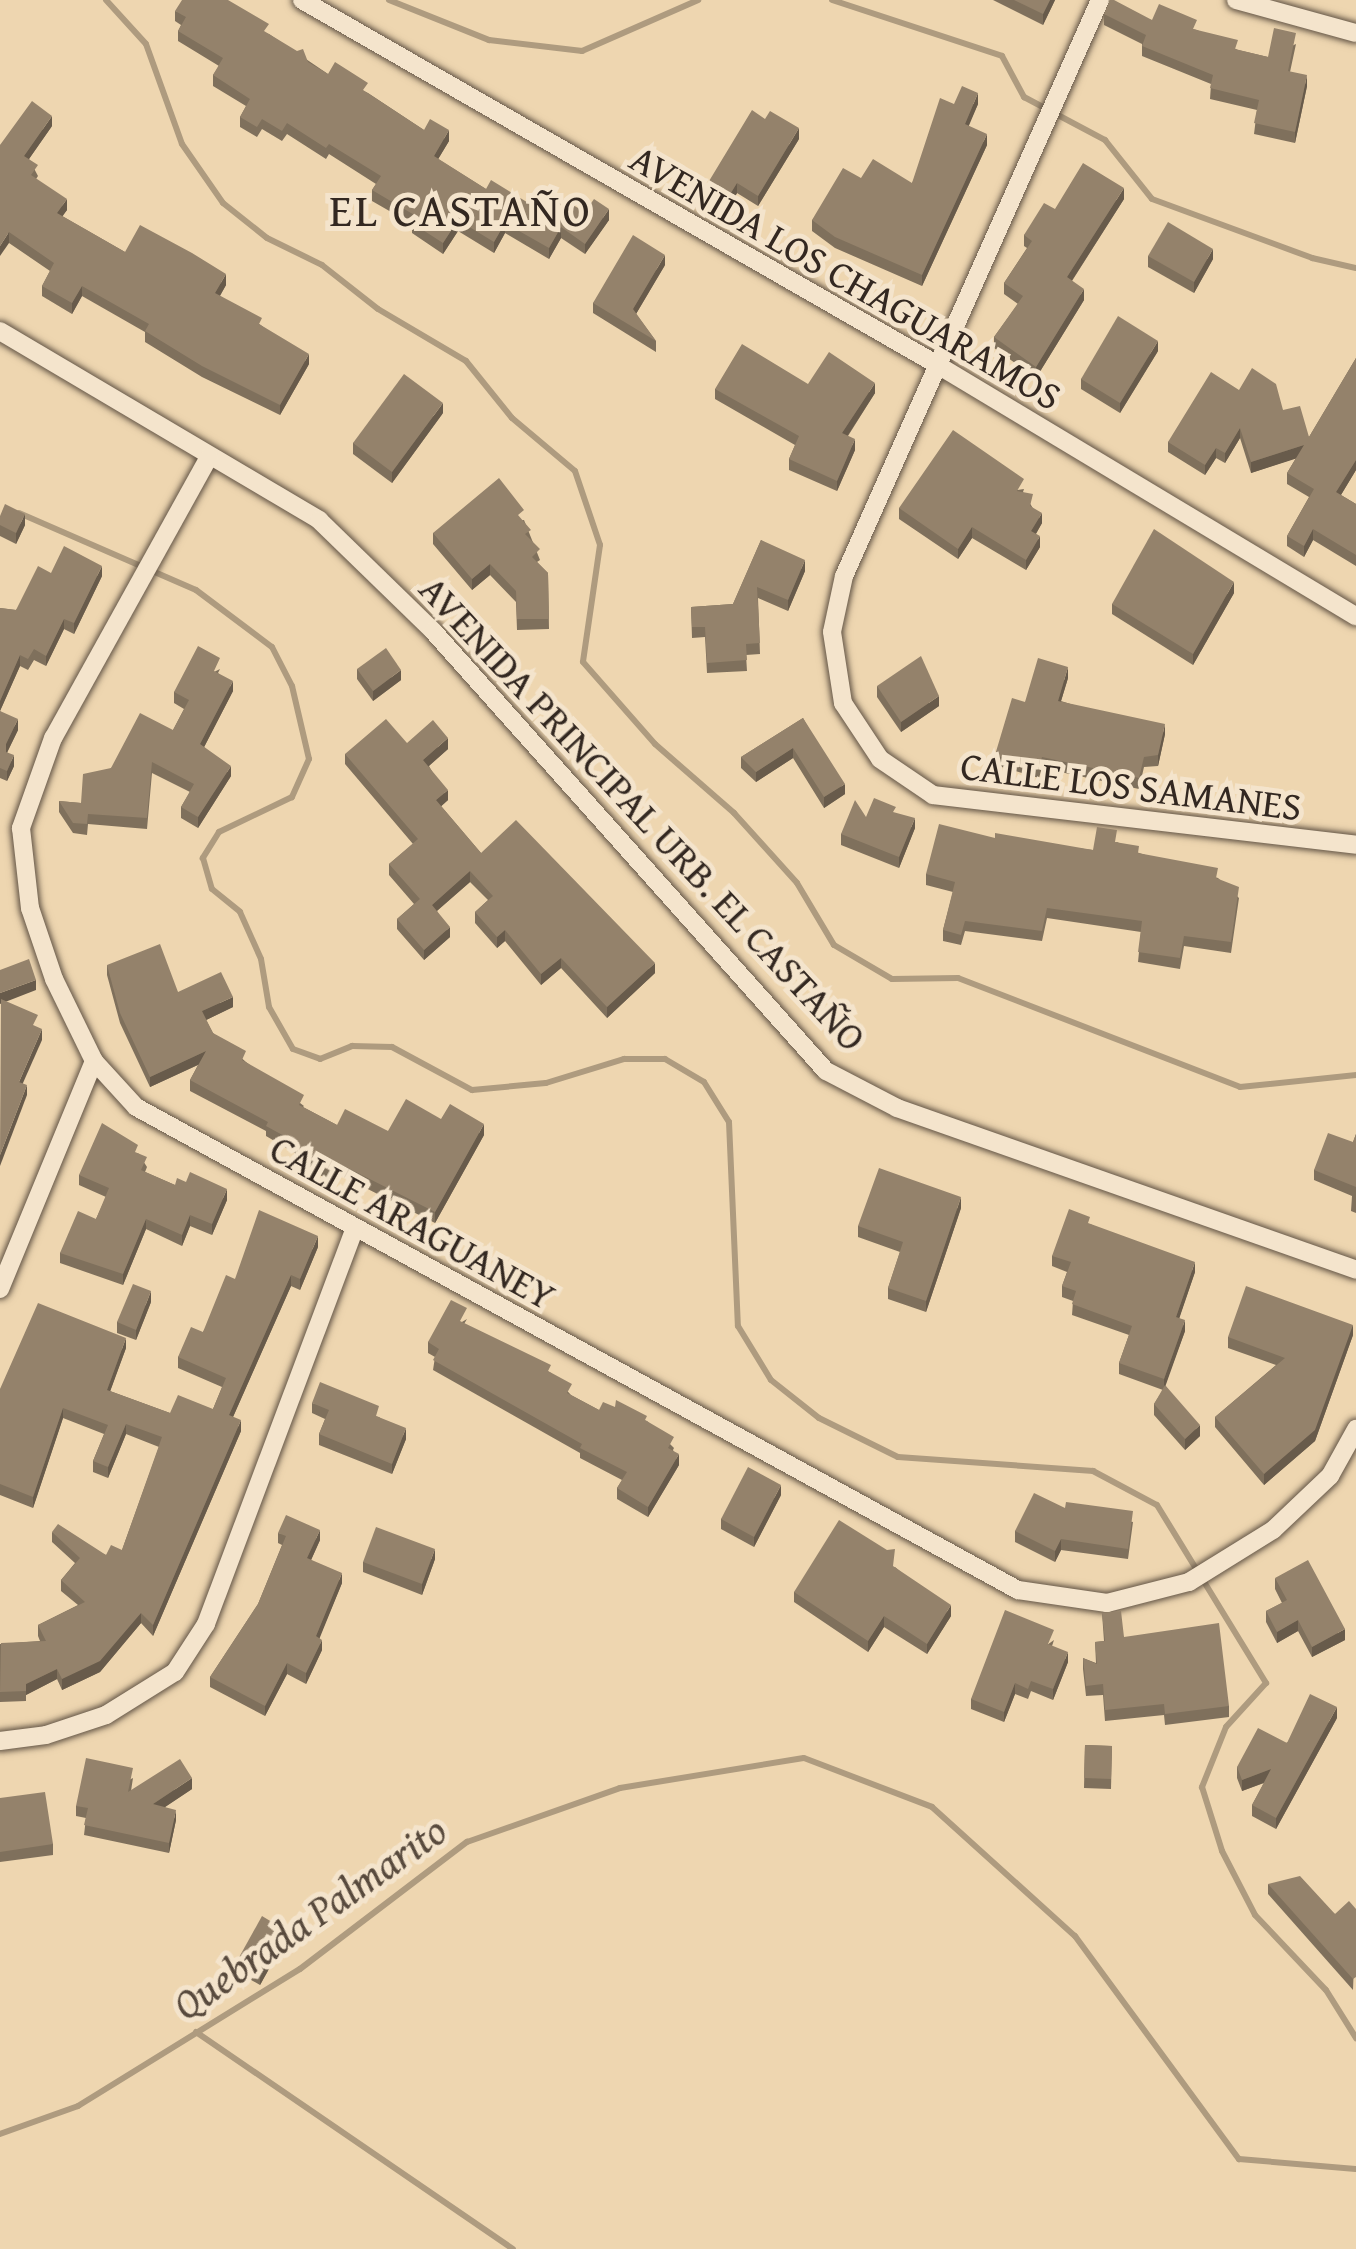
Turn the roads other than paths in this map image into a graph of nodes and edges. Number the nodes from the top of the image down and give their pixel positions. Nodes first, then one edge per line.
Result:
1 (302, 0) edge
2 (1100, 0) edge
3 (1236, 0) edge
4 (1356, 33) edge
5 (0, 332) edge
6 (936, 364) junction
7 (209, 457) junction
8 (1356, 616) edge
9 (21, 828) junction
10 (0, 834) edge
11 (1356, 844) edge
12 (94, 1061) junction
13 (355, 1228) junction
14 (1356, 1270) edge
15 (0, 1289) edge
16 (1356, 1430) edge
17 (0, 1741) edge

1 - 6 street, AVENIDA LOS CHAGUARAMOS
2 - 6 street, CALLE LOS SAMANES
3 - 4 street
5 - 7 street, AVENIDA PRINCIPAL URB. EL CASTAÑO
6 - 8 street, AVENIDA LOS CHAGUARAMOS
6 - 11 street, CALLE LOS SAMANES
7 - 9 street, CALLE ARAGUANEY
7 - 14 street, AVENIDA PRINCIPAL URB. EL CASTAÑO
9 - 10 street
9 - 12 street, CALLE ARAGUANEY
12 - 13 street, CALLE ARAGUANEY
12 - 15 street
13 - 16 street, CALLE ARAGUANEY
13 - 17 street

